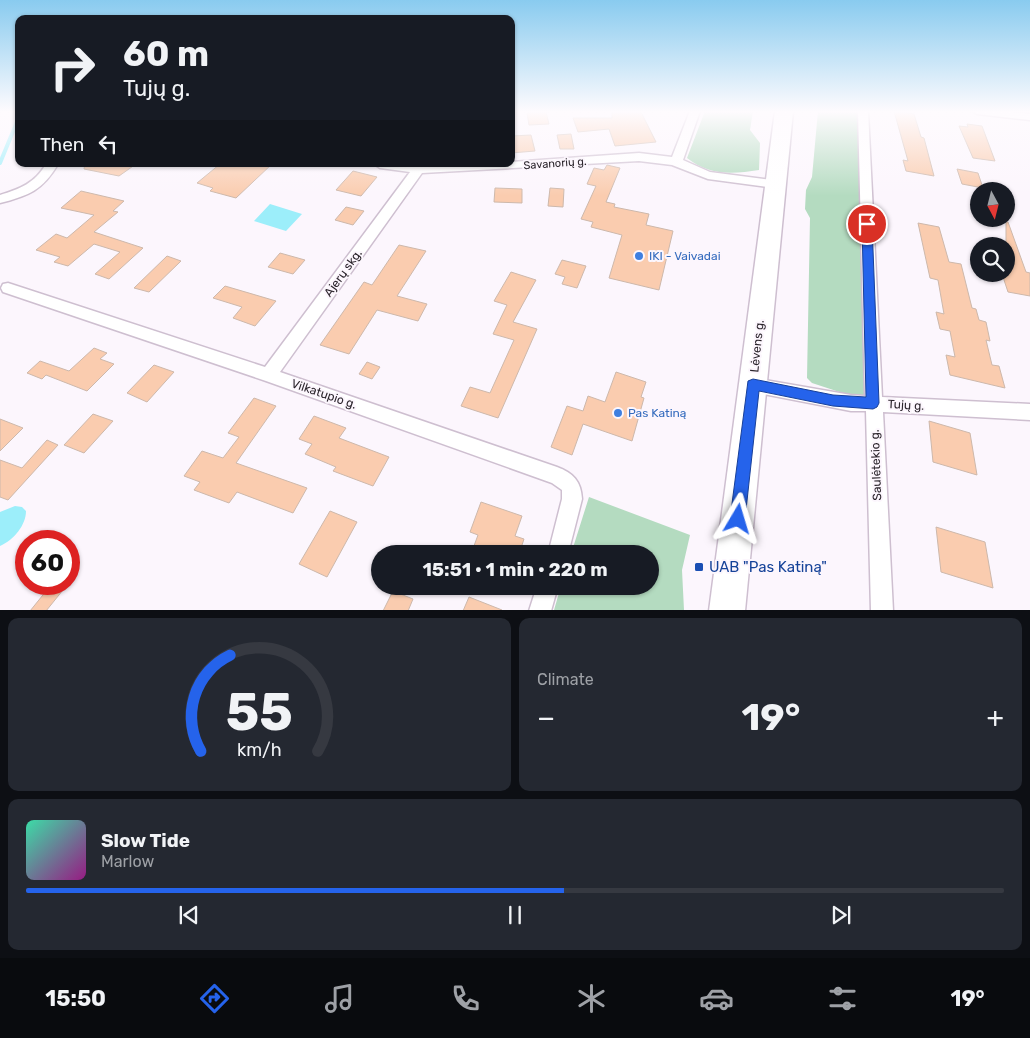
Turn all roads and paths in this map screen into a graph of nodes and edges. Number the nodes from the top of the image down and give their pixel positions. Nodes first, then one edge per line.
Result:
1 (684, 139) edge
2 (780, 139) edge
3 (864, 139) edge
4 (676, 162) junction
5 (515, 164) edge
6 (50, 167) edge
7 (399, 167) edge
8 (458, 167) edge
9 (418, 170) junction
10 (775, 184) junction
11 (0, 199) edge
12 (8, 288) dead end
13 (268, 375) junction
14 (753, 385) junction
15 (873, 403) junction
16 (1030, 412) edge
17 (561, 545) edge
18 (545, 595) edge
19 (540, 610) edge
20 (727, 610) edge
21 (882, 610) edge

1 - 4 street
2 - 10 main road, Lėvens g.
3 - 15 street, Saulėtekio g.
4 - 5 street, Savanorių g.
4 - 10 street, Savanorių g.
6 - 11 street
7 - 9 street, Savanorių g.
8 - 9 street, Savanorių g.
9 - 13 street, Ajerų skg.
10 - 14 main road, Lėvens g.
12 - 13 street, Vilkatupio g.
13 - 17 street, Vilkatupio g.
14 - 15 street, Tujų g.
14 - 20 main road, Lėvens g.
15 - 16 street, Tujų g.
15 - 21 street, Saulėtekio g.
18 - 19 street

